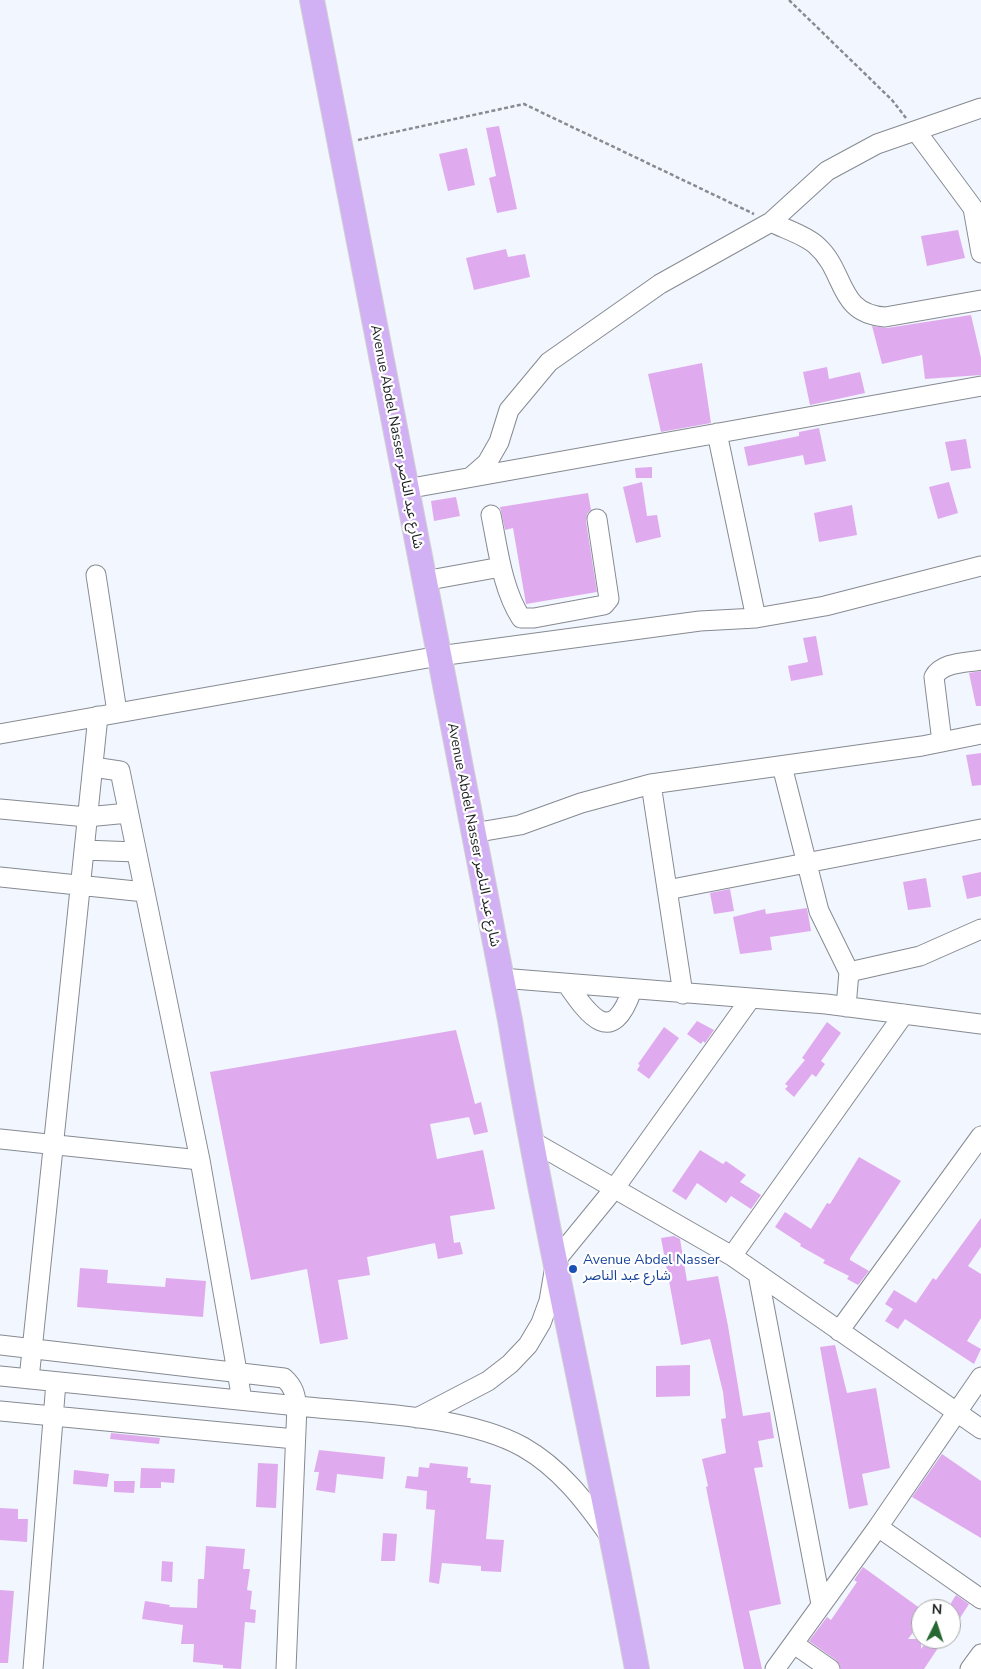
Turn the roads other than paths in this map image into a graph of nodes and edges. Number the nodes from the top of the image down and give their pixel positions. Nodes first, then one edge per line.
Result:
1 (312, 0) edge
2 (981, 108) edge
3 (916, 131) junction
4 (771, 222) junction
5 (981, 253) edge
6 (981, 300) edge
7 (981, 386) edge
8 (717, 433) junction
9 (471, 477) junction
10 (406, 489) junction
11 (491, 514) dead end
12 (597, 518) dead end
13 (981, 566) edge
14 (501, 567) junction
15 (96, 575) dead end
16 (424, 581) junction
17 (756, 618) junction
18 (439, 656) junction
19 (981, 660) edge
20 (117, 712) junction
21 (98, 716) junction
22 (0, 734) edge
23 (981, 734) edge
24 (942, 742) junction
25 (782, 766) junction
26 (93, 767) junction
27 (651, 784) junction
28 (0, 809) edge
29 (128, 813) junction
30 (87, 817) junction
31 (981, 829) edge
32 (473, 833) junction
33 (84, 850) junction
34 (136, 852) junction
35 (807, 862) junction
36 (0, 877) edge
37 (80, 886) junction
38 (667, 890) junction
39 (145, 892) junction
40 (981, 929) edge
41 (849, 972) junction
42 (501, 978) junction
43 (567, 984) junction
44 (632, 990) junction
45 (683, 994) junction
46 (751, 998) junction
47 (846, 1006) junction
48 (904, 1014) junction
49 (981, 1024) edge
50 (981, 1136) edge
51 (0, 1139) edge
52 (530, 1140) junction
53 (53, 1145) junction
54 (200, 1160) junction
55 (614, 1189) junction
56 (732, 1256) junction
57 (556, 1260) junction
58 (758, 1274) junction
59 (839, 1330) junction
60 (0, 1345) edge
61 (32, 1348) junction
62 (237, 1373) junction
63 (0, 1376) edge
64 (981, 1377) edge
65 (29, 1379) junction
66 (56, 1382) junction
67 (242, 1400) junction
68 (296, 1406) junction
69 (0, 1412) edge
70 (957, 1412) junction
71 (54, 1417) junction
72 (417, 1418) junction
73 (981, 1429) edge
74 (295, 1439) junction
75 (878, 1527) junction
76 (614, 1543) junction
77 (981, 1599) edge
78 (821, 1604) junction
79 (794, 1644) junction
80 (981, 1654) edge
81 (33, 1669) edge
82 (286, 1669) edge
83 (637, 1669) edge
84 (775, 1669) edge
85 (830, 1669) edge
86 (970, 1669) edge

1 - 10 main road, Avenue Abdel Nasser شارع عبد الناصر
2 - 3 street
3 - 4 street
3 - 5 street
4 - 6 street
4 - 9 street
7 - 8 street
8 - 9 street
8 - 17 street
9 - 10 street
10 - 16 main road, Avenue Abdel Nasser شارع عبد الناصر
11 - 14 street
12 - 14 street
13 - 17 street
14 - 16 street
15 - 20 street
16 - 18 main road, Avenue Abdel Nasser شارع عبد الناصر
17 - 18 street
18 - 20 street
18 - 32 main road, Avenue Abdel Nasser شارع عبد الناصر
19 - 24 street
20 - 21 street
21 - 22 street
21 - 26 street
23 - 24 street
24 - 25 street
25 - 27 street
25 - 35 street
26 - 29 street
26 - 30 street
27 - 32 street
27 - 38 street
28 - 30 street
29 - 30 street
29 - 34 street
30 - 33 street
31 - 35 street
32 - 42 main road, Avenue Abdel Nasser شارع عبد الناصر
33 - 34 street
33 - 37 street
34 - 39 street
35 - 38 street
35 - 41 street
36 - 37 street
37 - 39 street
37 - 53 street
38 - 45 street
39 - 54 street
40 - 41 street
41 - 47 street
42 - 43 street
42 - 52 main road, Avenue Abdel Nasser شارع عبد الناصر
43 - 44 street
43 - 44 street
44 - 45 street
45 - 46 street
46 - 47 street
46 - 55 street
47 - 48 street
48 - 49 street
48 - 56 street
50 - 59 street
51 - 53 street
52 - 55 street
52 - 57 main road, Avenue Abdel Nasser شارع عبد الناصر
53 - 54 street
53 - 61 street
54 - 62 street
55 - 56 street
55 - 57 street
56 - 58 street
57 - 72 street
57 - 76 main road, Avenue Abdel Nasser شارع عبد الناصر
58 - 59 street
58 - 78 street
59 - 70 street
60 - 61 street
61 - 62 street
61 - 65 street
62 - 67 street
62 - 68 street
63 - 65 street
64 - 70 street
65 - 66 street
66 - 67 street
66 - 71 street
67 - 68 street
68 - 72 street
68 - 74 street
69 - 71 street
70 - 73 street
70 - 75 street
71 - 74 street
71 - 81 street
72 - 76 street
74 - 82 street
75 - 77 street
75 - 78 street
76 - 83 main road, Avenue Abdel Nasser شارع عبد الناصر
78 - 79 street
79 - 84 street
79 - 85 street
80 - 86 street

